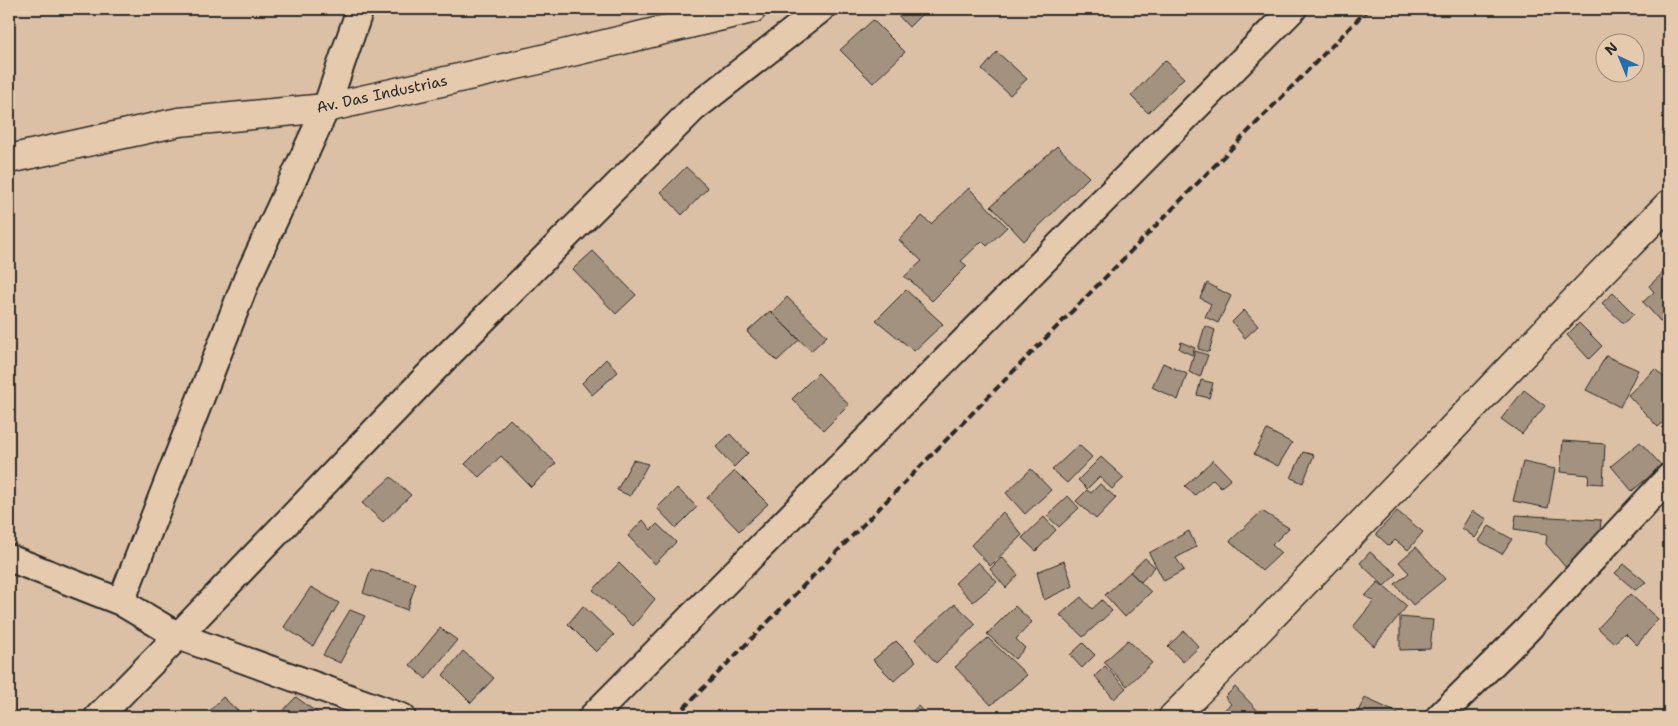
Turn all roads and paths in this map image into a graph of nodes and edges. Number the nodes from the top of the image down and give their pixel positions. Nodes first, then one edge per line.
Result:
1 (360, 9) edge
2 (752, 9) edge
3 (821, 9) edge
4 (1293, 9) edge
5 (326, 108) junction
6 (9, 158) edge
7 (1669, 204) edge
8 (1669, 477) edge
9 (9, 558) edge
10 (121, 602) junction
11 (178, 636) junction
12 (98, 717) edge
13 (402, 717) edge
14 (592, 717) edge
15 (1173, 717) edge
16 (1439, 717) edge

1 - 5 street
2 - 5 main road, Av. Das Industrias
3 - 11 street
4 - 14 street
5 - 6 main road, Av. Das Industrias
5 - 10 street
7 - 15 main road
8 - 16 street
9 - 10 street
10 - 11 street
11 - 12 street
11 - 13 street

